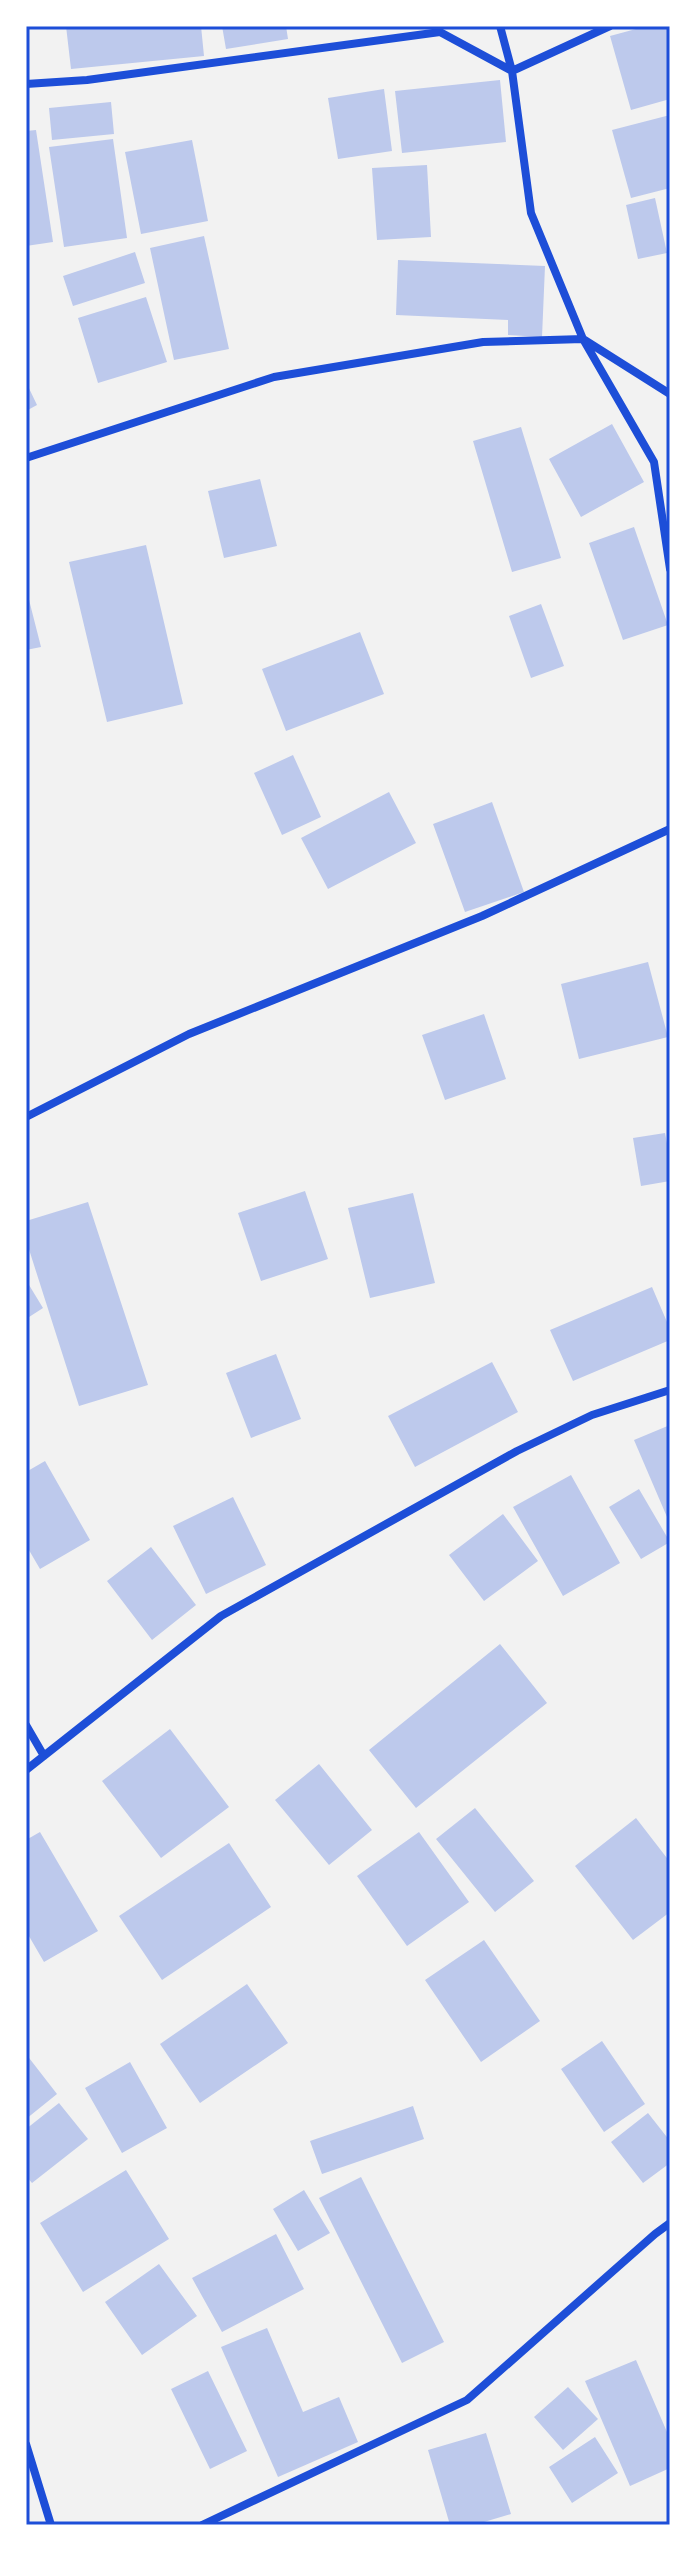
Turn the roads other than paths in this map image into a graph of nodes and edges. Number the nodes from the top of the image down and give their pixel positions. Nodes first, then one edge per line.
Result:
1 (500, 26) edge
2 (610, 26) edge
3 (512, 71) junction
4 (26, 84) edge
5 (583, 339) junction
6 (670, 394) edge
7 (26, 458) edge
8 (670, 569) edge
9 (670, 829) edge
10 (26, 1117) edge
11 (670, 1390) edge
12 (26, 1725) edge
13 (44, 1756) junction
14 (26, 1770) edge
15 (670, 2223) edge
16 (26, 2444) edge
17 (51, 2525) edge
18 (202, 2525) edge

1 - 3 street
2 - 3 street
3 - 4 street
3 - 5 street
5 - 6 street
5 - 7 street
5 - 8 street
9 - 10 street
11 - 13 street
12 - 13 street
13 - 14 street
15 - 18 street
16 - 17 street

